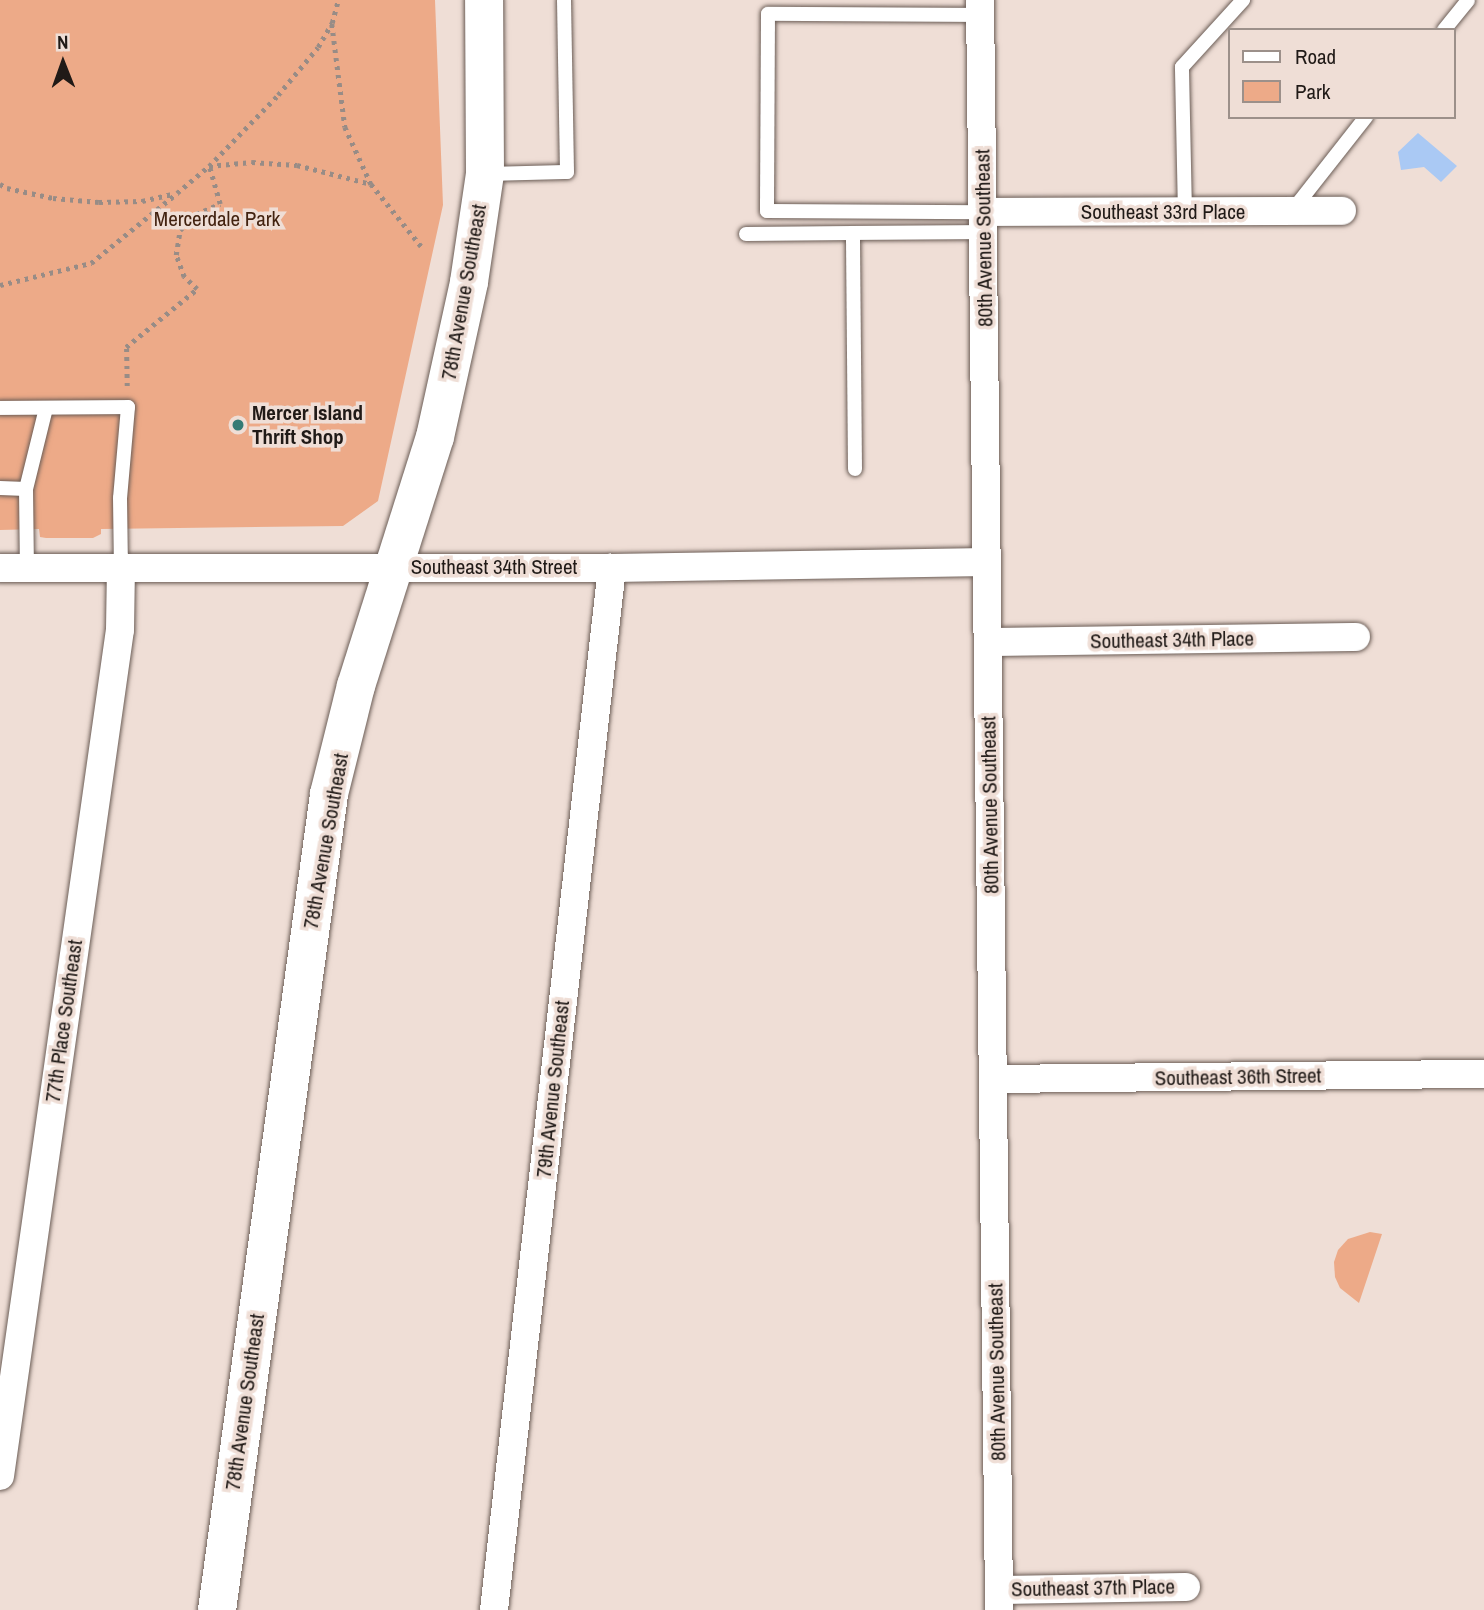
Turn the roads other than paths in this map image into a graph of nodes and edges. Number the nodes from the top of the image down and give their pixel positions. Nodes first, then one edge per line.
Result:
1 (484, 0) edge
2 (564, 0) edge
3 (1243, 0) edge
4 (1468, 0) edge
5 (980, 7) edge
6 (1446, 28) edge
7 (1364, 119) edge
8 (485, 174) junction
9 (1342, 211) dead end
10 (1291, 212) junction
11 (1185, 213) junction
12 (984, 222) junction
13 (853, 233) junction
14 (746, 234) dead end
15 (0, 408) edge
16 (46, 408) junction
17 (855, 469) dead end
18 (0, 488) edge
19 (26, 489) junction
20 (987, 562) junction
21 (121, 566) junction
22 (393, 566) junction
23 (13, 568) edge
24 (612, 568) junction
25 (1356, 637) dead end
26 (989, 642) junction
27 (1484, 1074) edge
28 (993, 1079) junction
29 (0, 1476) edge
30 (1186, 1587) dead end
31 (1000, 1600) edge
32 (217, 1610) edge
33 (494, 1610) edge

1 - 8 street, 78th Avenue Southeast
2 - 8 lane
3 - 11 lane
4 - 6 lane
5 - 12 street, 80th Avenue Southeast
5 - 12 lane
7 - 10 lane
8 - 22 street, 78th Avenue Southeast
9 - 10 street, Southeast 33rd Place
10 - 11 street, Southeast 33rd Place
11 - 12 street, Southeast 33rd Place
12 - 13 lane
12 - 20 street, 80th Avenue Southeast
13 - 14 lane
13 - 17 lane
15 - 16 lane
16 - 19 lane
16 - 21 lane
18 - 19 lane
19 - 23 lane
20 - 24 street, Southeast 34th Street
20 - 26 street, 80th Avenue Southeast
21 - 22 street, Southeast 34th Street
21 - 23 street, Southeast 34th Street
21 - 29 street, 77th Place Southeast
22 - 24 street, Southeast 34th Street
22 - 32 street, 78th Avenue Southeast
24 - 33 street, 79th Avenue Southeast
25 - 26 street, Southeast 34th Place
26 - 28 street, 80th Avenue Southeast
27 - 28 street, Southeast 36th Street
28 - 31 street, 80th Avenue Southeast
30 - 31 street, Southeast 37th Place

